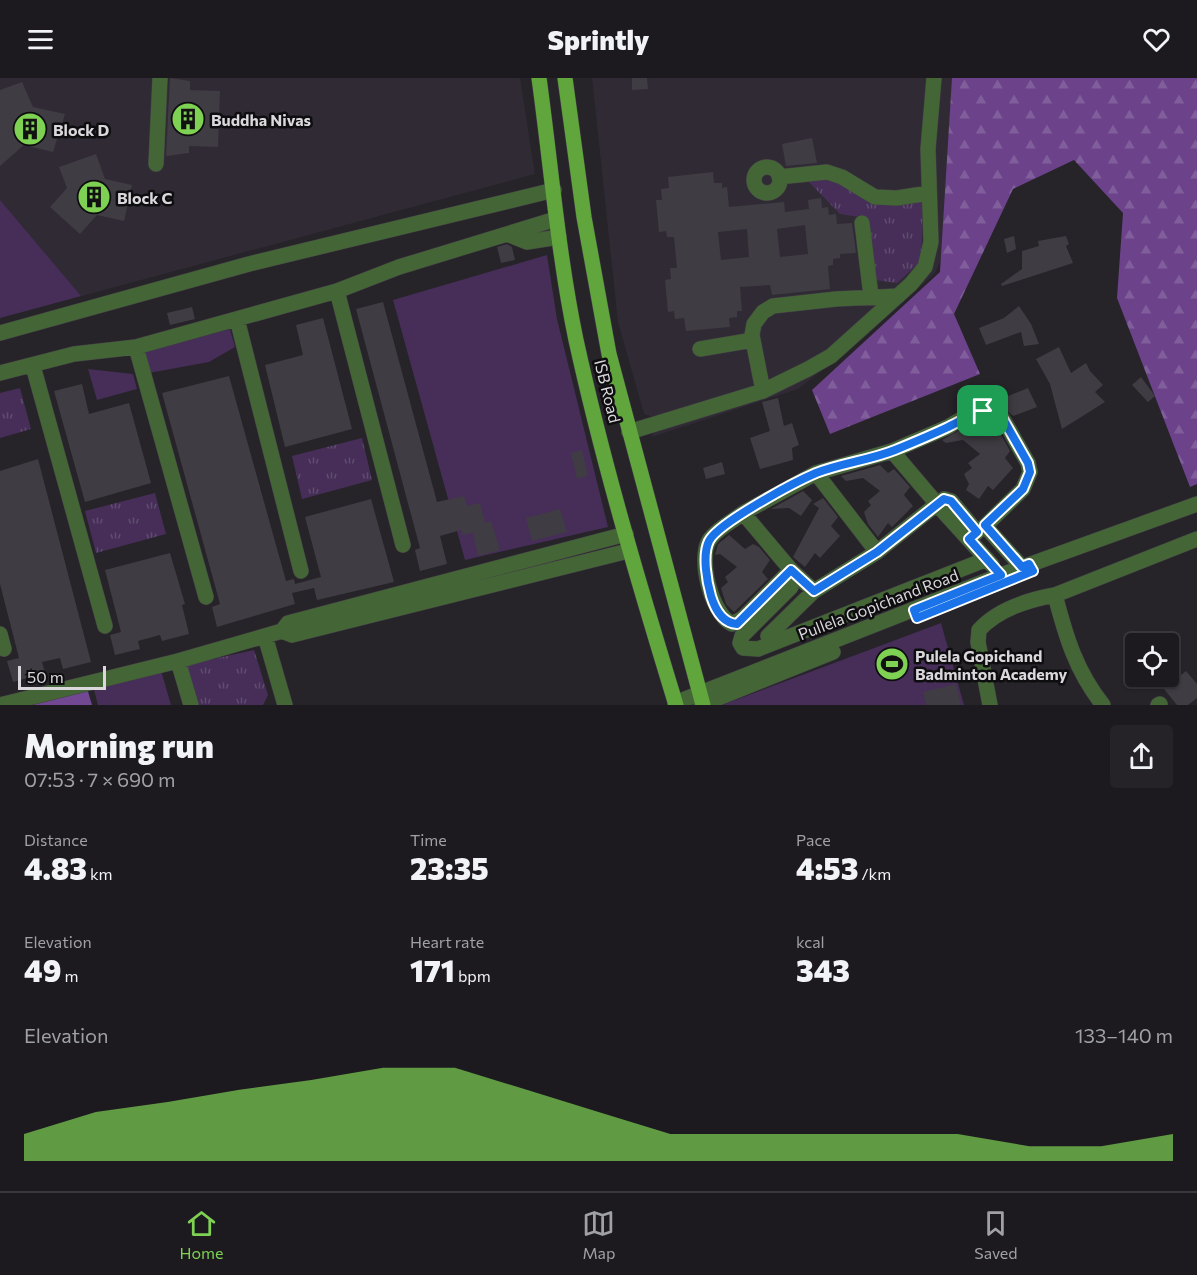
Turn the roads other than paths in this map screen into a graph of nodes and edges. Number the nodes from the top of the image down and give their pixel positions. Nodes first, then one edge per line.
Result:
1 (159, 78) edge
2 (539, 78) edge
3 (565, 78) edge
4 (934, 78) edge
5 (156, 164) dead end
6 (779, 177) dead end
7 (554, 190) junction
8 (928, 193) junction
9 (556, 219) junction
10 (862, 223) dead end
11 (507, 234) junction
12 (559, 237) junction
13 (337, 291) junction
14 (871, 296) junction
15 (898, 296) junction
16 (237, 319) junction
17 (0, 333) edge
18 (753, 340) junction
19 (136, 347) junction
20 (700, 349) dead end
21 (33, 366) junction
22 (0, 374) edge
23 (763, 390) junction
24 (628, 432) junction
25 (892, 451) junction
26 (816, 473) junction
27 (1197, 504) edge
28 (939, 507) junction
29 (1197, 512) edge
30 (743, 513) junction
31 (977, 532) junction
32 (626, 534) junction
33 (1197, 539) edge
34 (403, 545) dead end
35 (628, 551) junction
36 (877, 552) junction
37 (987, 559) junction
38 (791, 570) junction
39 (1019, 570) junction
40 (302, 571) dead end
41 (791, 587) dead end
42 (814, 591) junction
43 (1055, 595) junction
44 (206, 597) dead end
45 (916, 614) junction
46 (105, 626) dead end
47 (282, 631) junction
48 (265, 636) junction
49 (771, 644) junction
50 (178, 661) junction
51 (701, 702) edge
52 (676, 704) edge
53 (0, 705) edge
54 (191, 705) edge
55 (285, 705) edge
56 (990, 705) edge
57 (1103, 705) edge

1 - 5 street
2 - 7 main road, ISB Road
3 - 24 main road, ISB Road
4 - 8 street
6 - 8 street
7 - 9 main road, ISB Road
7 - 17 street
8 - 15 street
9 - 11 street
9 - 12 main road, ISB Road
10 - 14 street
11 - 12 street
11 - 13 street
12 - 32 main road, ISB Road
13 - 16 street
13 - 34 street
14 - 15 street
14 - 18 street
15 - 23 street
16 - 19 street
16 - 40 street
18 - 20 street
18 - 23 street
19 - 21 street
19 - 44 street
21 - 22 street
21 - 46 street
23 - 24 street
24 - 51 main road, ISB Road
25 - 26 street
25 - 28 street
25 - 31 street
26 - 30 street
26 - 36 street
27 - 39 street, Pullela Gopichand Road
28 - 31 street
28 - 36 street
29 - 39 street, Pullela Gopichand Road
30 - 38 street
30 - 38 street
31 - 37 street
31 - 39 street
32 - 35 main road, ISB Road
32 - 47 street
33 - 43 street
35 - 47 street
35 - 52 main road, ISB Road
36 - 42 street
37 - 39 street
37 - 49 street
38 - 42 street
39 - 45 street, Pullela Gopichand Road
39 - 45 street, Pullela Gopichand Road
41 - 49 street
42 - 49 street
43 - 56 street
43 - 57 street
45 - 51 street, Pullela Gopichand Road
47 - 48 street
48 - 50 street
48 - 55 street
50 - 53 street
50 - 54 street
51 - 52 street, Pullela Gopichand Road

